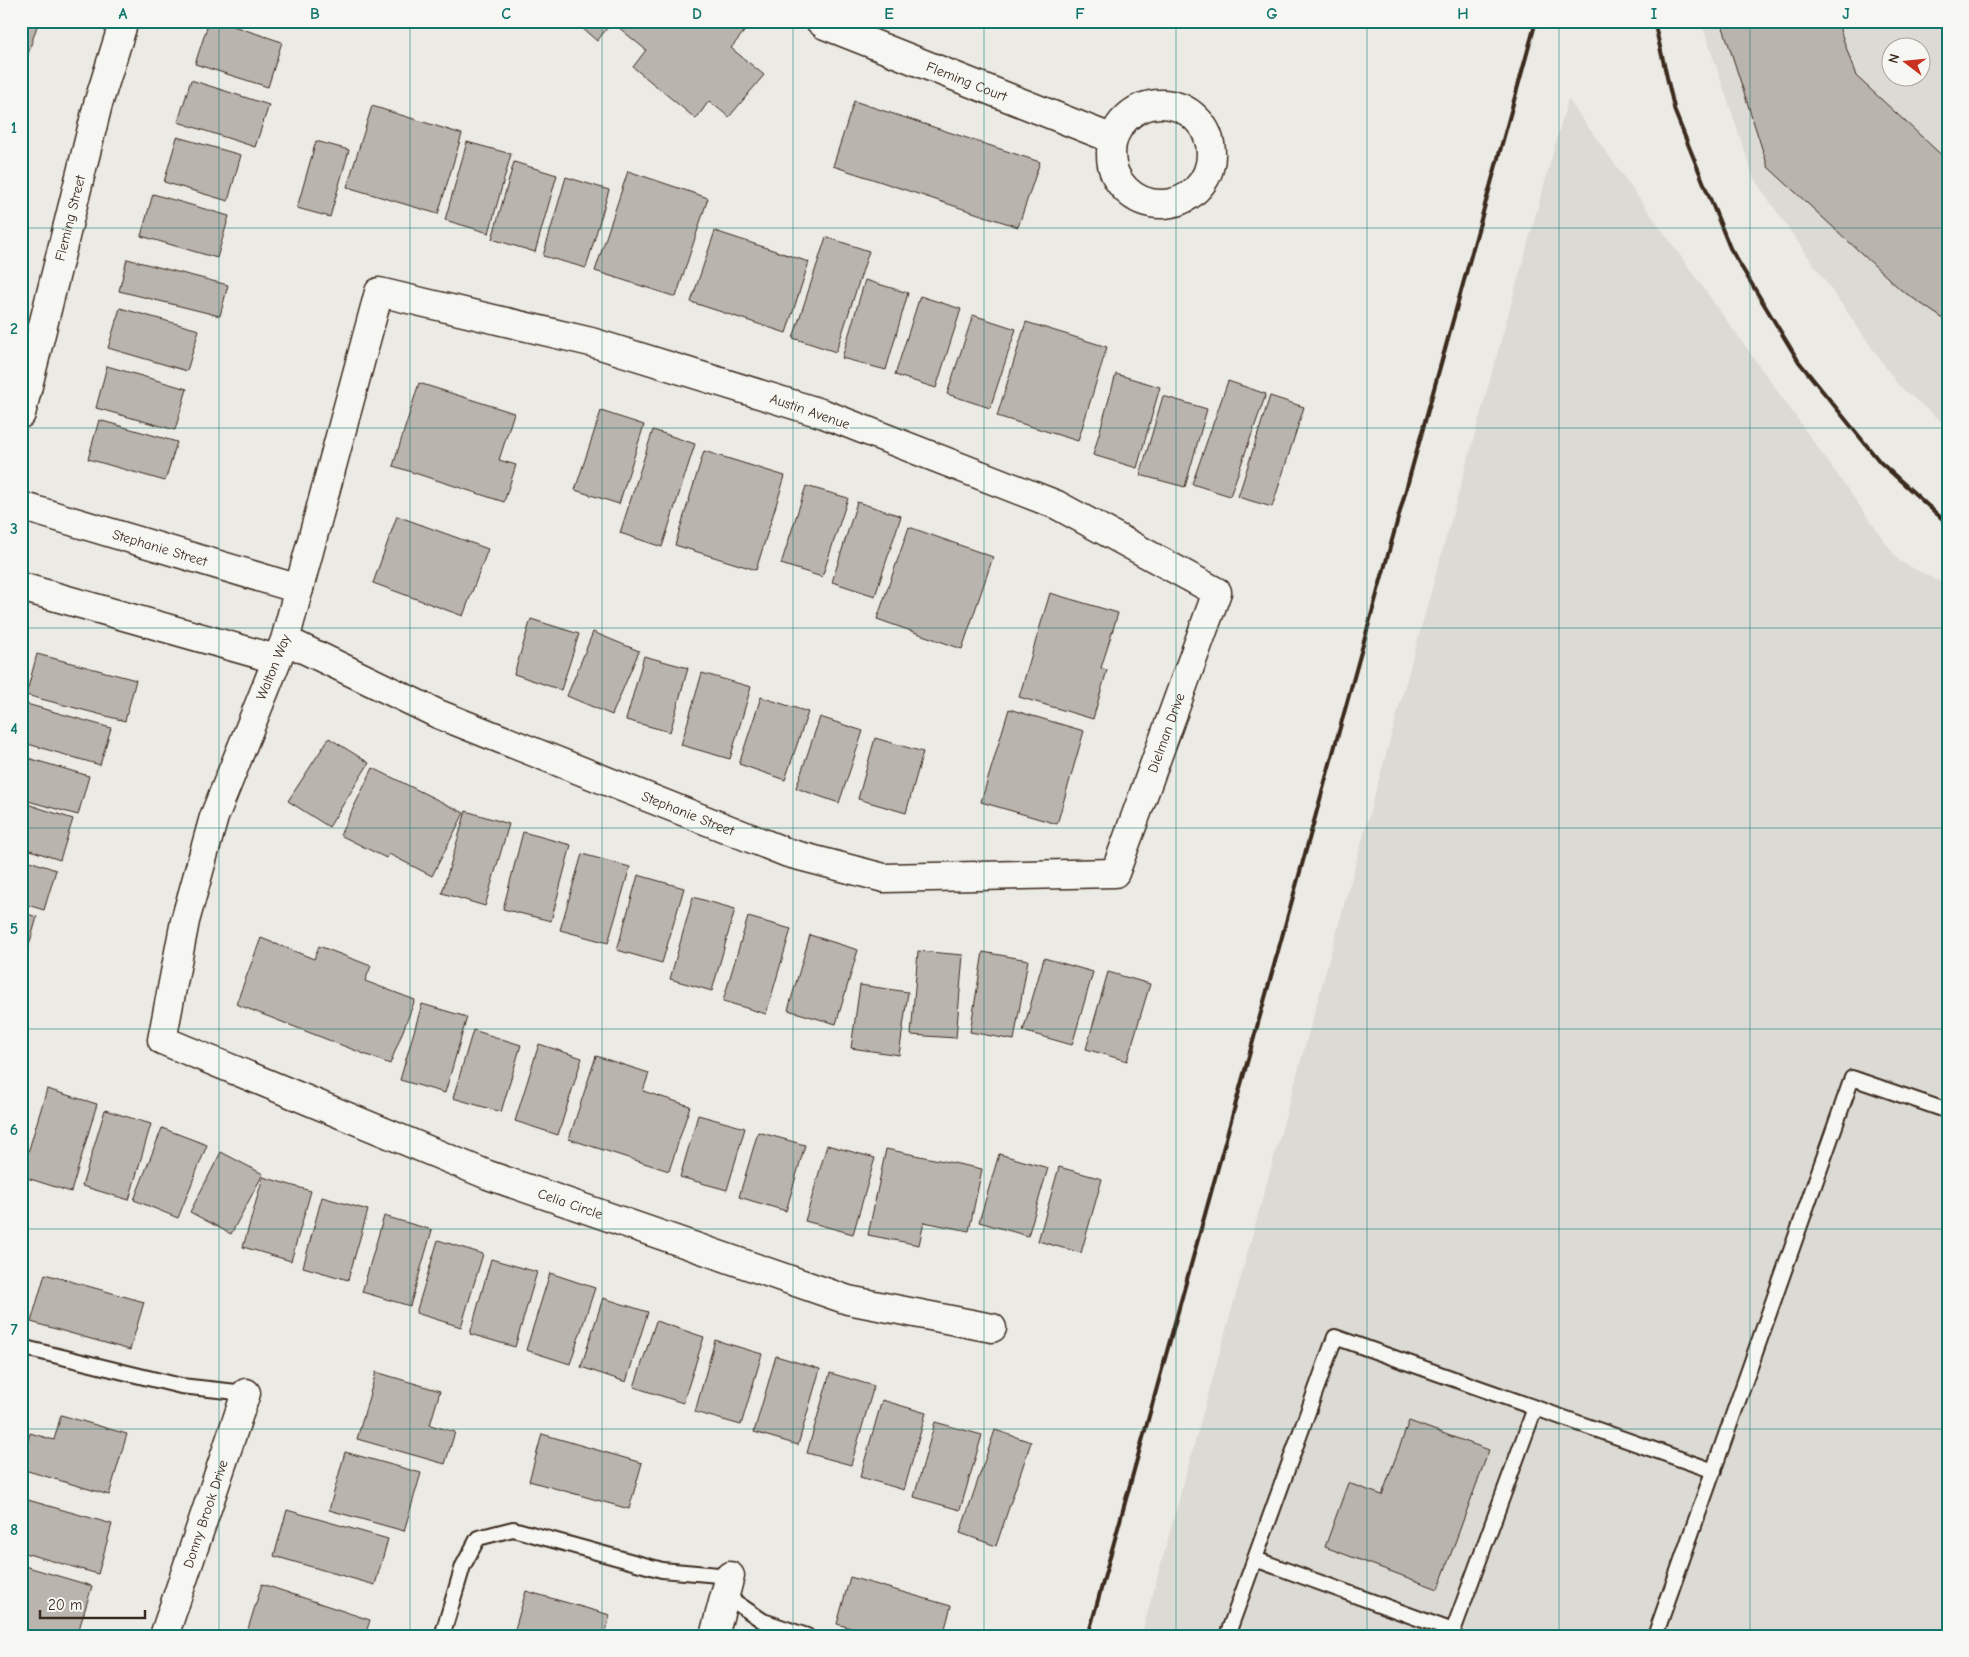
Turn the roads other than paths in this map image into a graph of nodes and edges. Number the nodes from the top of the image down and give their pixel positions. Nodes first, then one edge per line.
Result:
1 (124, 21) edge
2 (820, 21) edge
3 (1113, 139) dead end
4 (379, 292) joint
5 (21, 414) edge
6 (21, 506) edge
7 (21, 587) edge
8 (299, 589) junction
9 (1217, 592) joint
10 (281, 649) junction
11 (1115, 873) joint
12 (162, 1040) joint
13 (1948, 1112) edge
14 (992, 1328) dead end
15 (21, 1347) edge
16 (246, 1393) joint
17 (1535, 1408) junction
18 (1714, 1472) junction
19 (1255, 1559) junction
20 (728, 1586) junction
21 (164, 1636) edge
22 (442, 1636) edge
23 (714, 1636) edge
24 (807, 1636) edge
25 (1227, 1636) edge
26 (1654, 1636) edge

1 - 5 street, Fleming Street
2 - 3 street, Fleming Court
4 - 8 street, Walton Way
4 - 9 street, Austin Avenue
6 - 8 street, Stephanie Street
7 - 10 street, Stephanie Street
8 - 10 street, Walton Way
9 - 11 street, Dielman Drive
10 - 11 street, Stephanie Street
10 - 12 street, Walton Way
12 - 14 street, Celia Circle
13 - 18 lane
15 - 16 lane
16 - 21 street, Donny Brook Drive
17 - 18 lane
17 - 19 lane
17 - 19 lane
18 - 26 lane
19 - 25 lane
20 - 22 lane
20 - 23 street
20 - 24 lane

